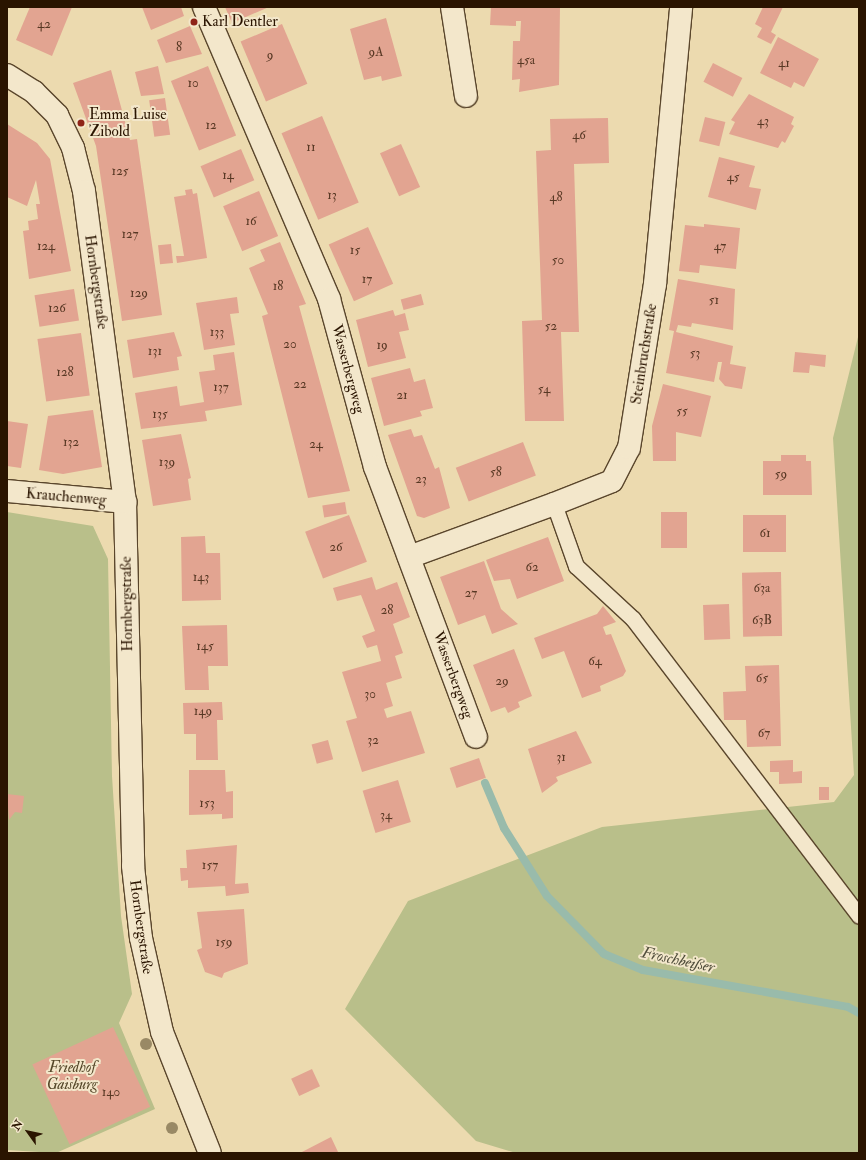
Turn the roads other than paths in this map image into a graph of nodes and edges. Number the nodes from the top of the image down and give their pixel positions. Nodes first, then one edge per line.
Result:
1 (204, 7) edge
2 (452, 7) edge
3 (681, 7) edge
4 (7, 75) edge
5 (466, 96) dead end
6 (7, 491) edge
7 (125, 502) junction
8 (554, 504) junction
9 (409, 556) junction
10 (476, 737) dead end
11 (859, 916) edge
12 (204, 1152) edge

1 - 9 street, Wasserbergweg
2 - 5 street
3 - 8 street, Steinbruchstraße
4 - 7 street, Hornbergstraße
6 - 7 street, Krauchenweg
7 - 12 street, Hornbergstraße
8 - 9 street, Steinbruchstraße
8 - 11 lane
9 - 10 street, Wasserbergweg

